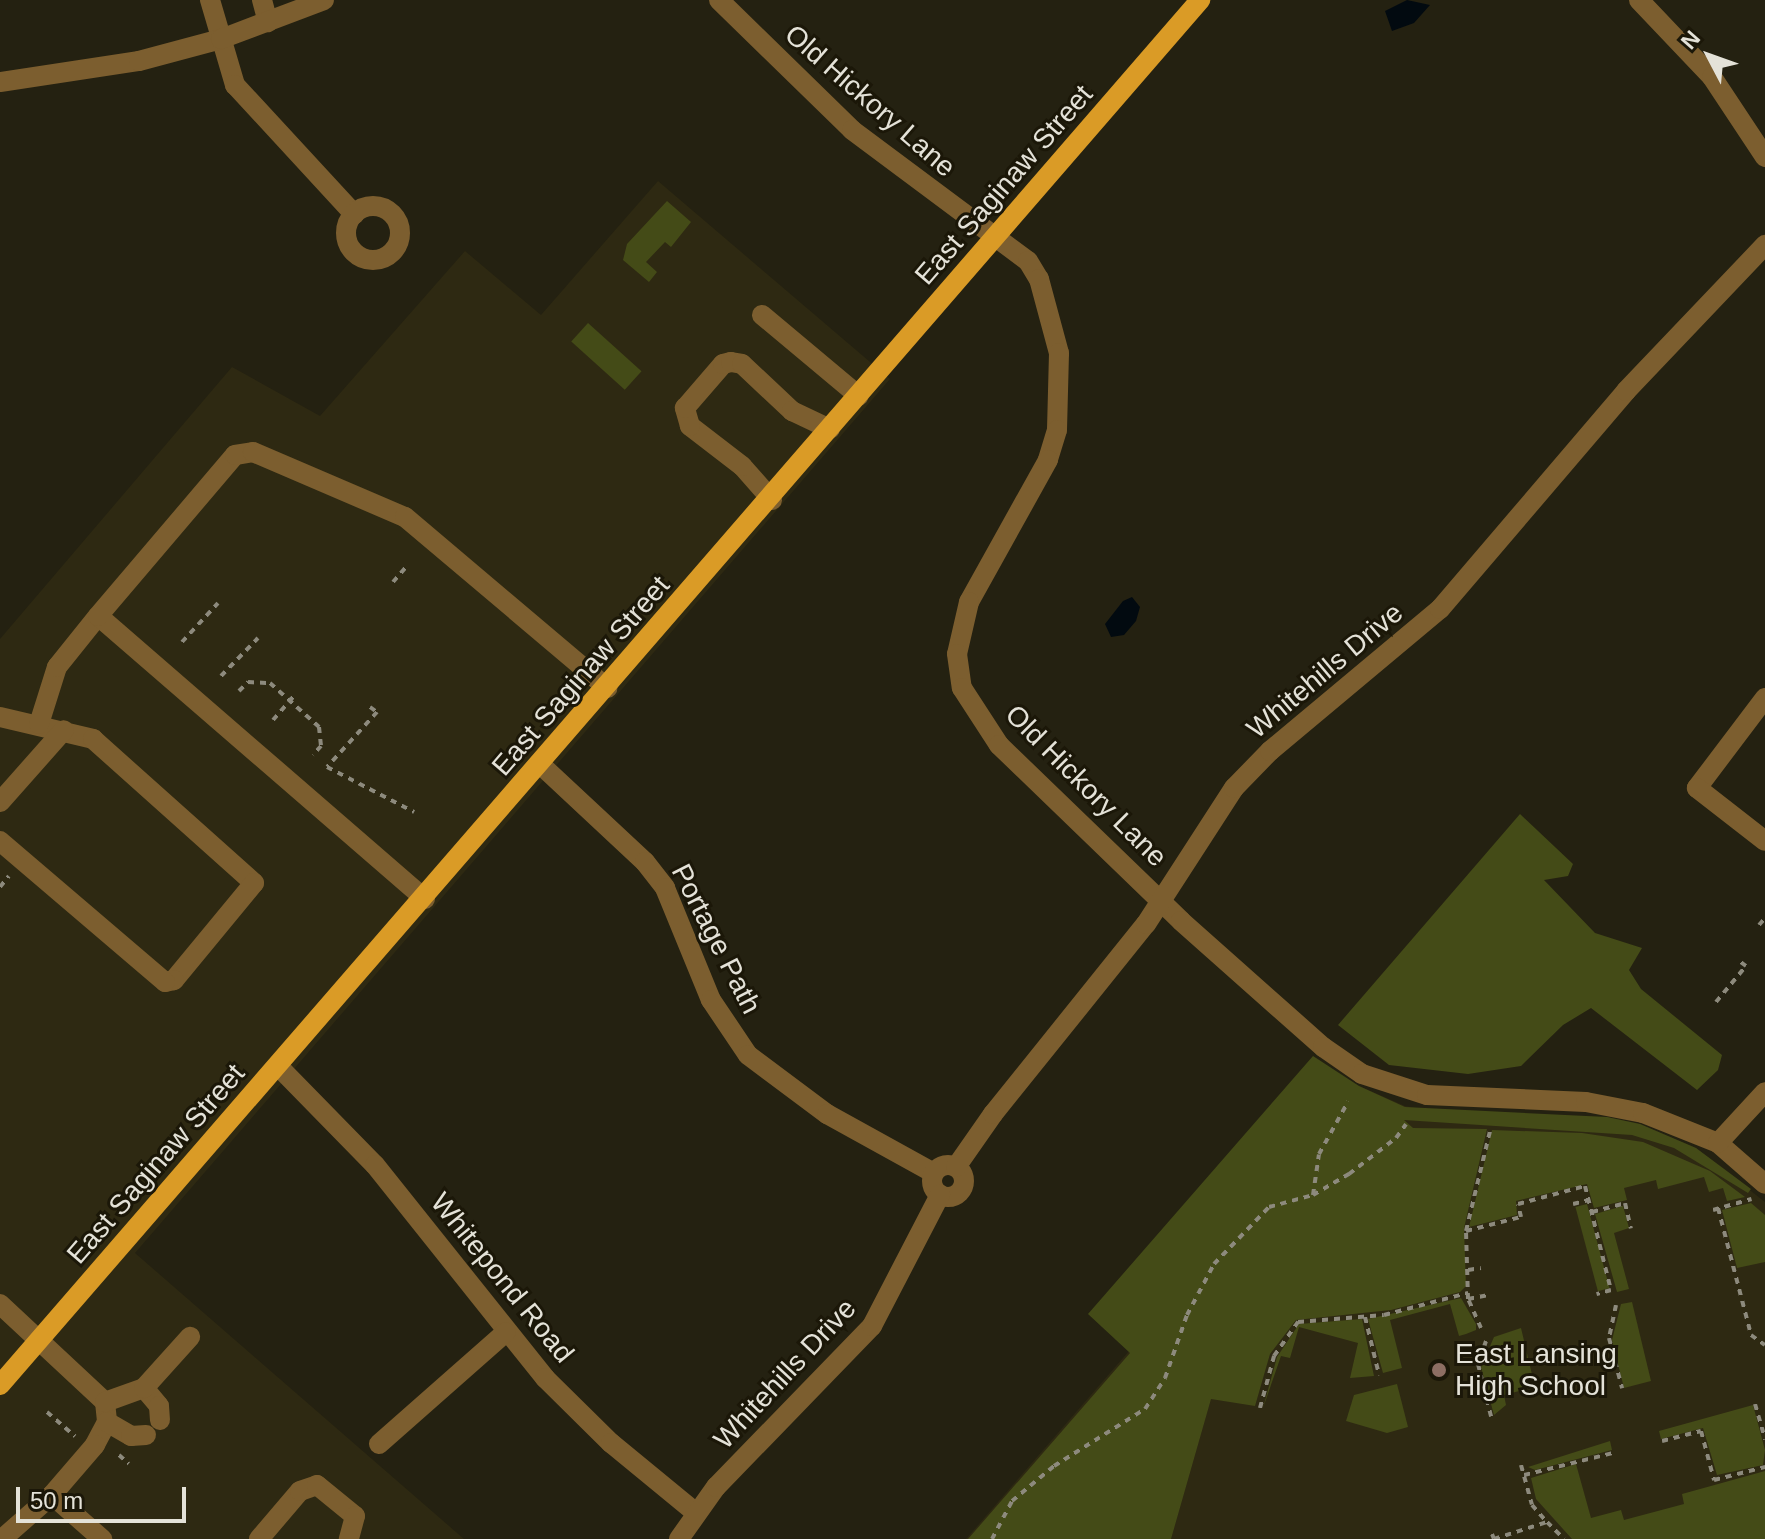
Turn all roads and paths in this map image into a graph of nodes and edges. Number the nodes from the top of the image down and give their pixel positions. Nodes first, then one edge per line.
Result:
1 (210, 0) edge
2 (262, 0) edge
3 (324, 0) edge
4 (719, 0) edge
5 (1200, 0) edge
6 (1639, 0) edge
7 (268, 22) junction
8 (221, 39) junction
9 (0, 82) edge
10 (1765, 157) edge
11 (354, 214) dead end
12 (996, 238) junction
13 (1765, 245) edge
14 (762, 315) dead end
15 (859, 396) junction
16 (830, 429) junction
17 (772, 500) junction
18 (408, 565) dead end
19 (393, 582) dead end
20 (218, 603) dead end
21 (98, 616) junction
22 (258, 638) dead end
23 (182, 642) dead end
24 (221, 676) dead end
25 (607, 688) junction
26 (239, 691) dead end
27 (296, 694) dead end
28 (1765, 698) edge
29 (290, 701) junction
30 (370, 707) dead end
31 (0, 717) edge
32 (273, 720) dead end
33 (39, 724) junction
34 (64, 730) junction
35 (313, 755) dead end
36 (541, 765) junction
37 (0, 802) edge
38 (414, 812) dead end
39 (0, 841) edge
40 (1765, 841) edge
41 (425, 899) junction
42 (1162, 900) junction
43 (1765, 918) edge
44 (1759, 925) dead end
45 (1739, 961) dead end
46 (1716, 1002) dead end
47 (279, 1067) junction
48 (1765, 1092) edge
49 (1348, 1102) dead end
50 (1406, 1124) dead end
51 (1491, 1127) dead end
52 (1718, 1143) junction
53 (956, 1167) junction
54 (934, 1173) junction
55 (1758, 1191) edge
56 (940, 1195) junction
57 (1313, 1195) junction
58 (1589, 1200) junction
59 (1573, 1204) dead end
60 (1592, 1212) junction
61 (1631, 1228) dead end
62 (1466, 1231) junction
63 (1481, 1268) dead end
64 (1468, 1270) junction
65 (1597, 1294) dead end
66 (1489, 1295) dead end
67 (1468, 1296) junction
68 (0, 1304) edge
69 (1616, 1305) dead end
70 (1365, 1317) junction
71 (1481, 1328) dead end
72 (506, 1332) junction
73 (190, 1337) dead end
74 (39, 1339) junction
75 (1486, 1341) dead end
76 (1765, 1345) edge
77 (1379, 1375) dead end
78 (1, 1381) edge
79 (144, 1388) junction
80 (1622, 1388) dead end
81 (1755, 1404) dead end
82 (1260, 1408) dead end
83 (106, 1412) junction
84 (1491, 1416) dead end
85 (1765, 1440) edge
86 (1662, 1441) dead end
87 (379, 1444) dead end
88 (1613, 1453) dead end
89 (1521, 1465) dead end
90 (1765, 1467) edge
91 (1524, 1475) junction
92 (52, 1495) junction
93 (695, 1512) junction
94 (1547, 1522) junction
95 (4, 1530) edge
96 (1492, 1534) dead end
97 (102, 1539) edge
98 (259, 1539) edge
99 (349, 1539) edge
100 (679, 1539) edge
101 (992, 1539) edge
102 (1564, 1539) edge

1 - 8 street
2 - 7 street
3 - 7 street
4 - 12 street, Old Hickory Lane
5 - 12 main road, East Saginaw Street
6 - 10 street
7 - 8 street
8 - 9 street
8 - 11 street
12 - 15 main road, East Saginaw Street
12 - 42 street, Old Hickory Lane
13 - 42 street, Whitehills Drive
14 - 15 street
15 - 16 main road, East Saginaw Street
16 - 17 main road, East Saginaw Street
16 - 17 street
17 - 25 main road, East Saginaw Street
18 - 19 path
20 - 23 path
21 - 25 street
21 - 33 street
21 - 41 street
22 - 24 path
25 - 36 main road, East Saginaw Street
26 - 29 path
27 - 29 path
28 - 40 street
29 - 32 path
29 - 35 path
30 - 38 path
31 - 33 street
33 - 34 street
34 - 37 street
34 - 39 street
36 - 41 main road, East Saginaw Street
36 - 54 street, Portage Path
41 - 47 main road, East Saginaw Street
42 - 52 street, Old Hickory Lane
42 - 53 street, Whitehills Drive
43 - 44 path
45 - 46 path
47 - 72 street, Whitepond Road
47 - 74 main road, East Saginaw Street
48 - 52 street
49 - 57 path
50 - 57 path
51 - 62 path
52 - 55 street, Old Hickory Lane
53 - 54 street
53 - 56 street, Whitehills Drive
54 - 56 street
55 - 76 path
56 - 93 street, Whitehills Drive
57 - 101 path
58 - 59 path
58 - 60 path
58 - 62 path
60 - 61 path
60 - 65 path
62 - 64 path
63 - 64 path
64 - 67 path
66 - 67 path
67 - 70 path
67 - 71 path
68 - 74 street
69 - 80 path
70 - 77 path
70 - 82 path
72 - 87 street
72 - 93 street, Whitepond Road
73 - 79 street
74 - 78 main road, East Saginaw Street
74 - 83 street
75 - 84 path
79 - 83 street
79 - 83 street
81 - 85 path
83 - 92 street
86 - 90 path
88 - 91 path
89 - 91 path
91 - 94 path
92 - 95 street
92 - 97 street
93 - 100 street, Whitehills Drive
94 - 96 path
94 - 102 path
98 - 99 street

